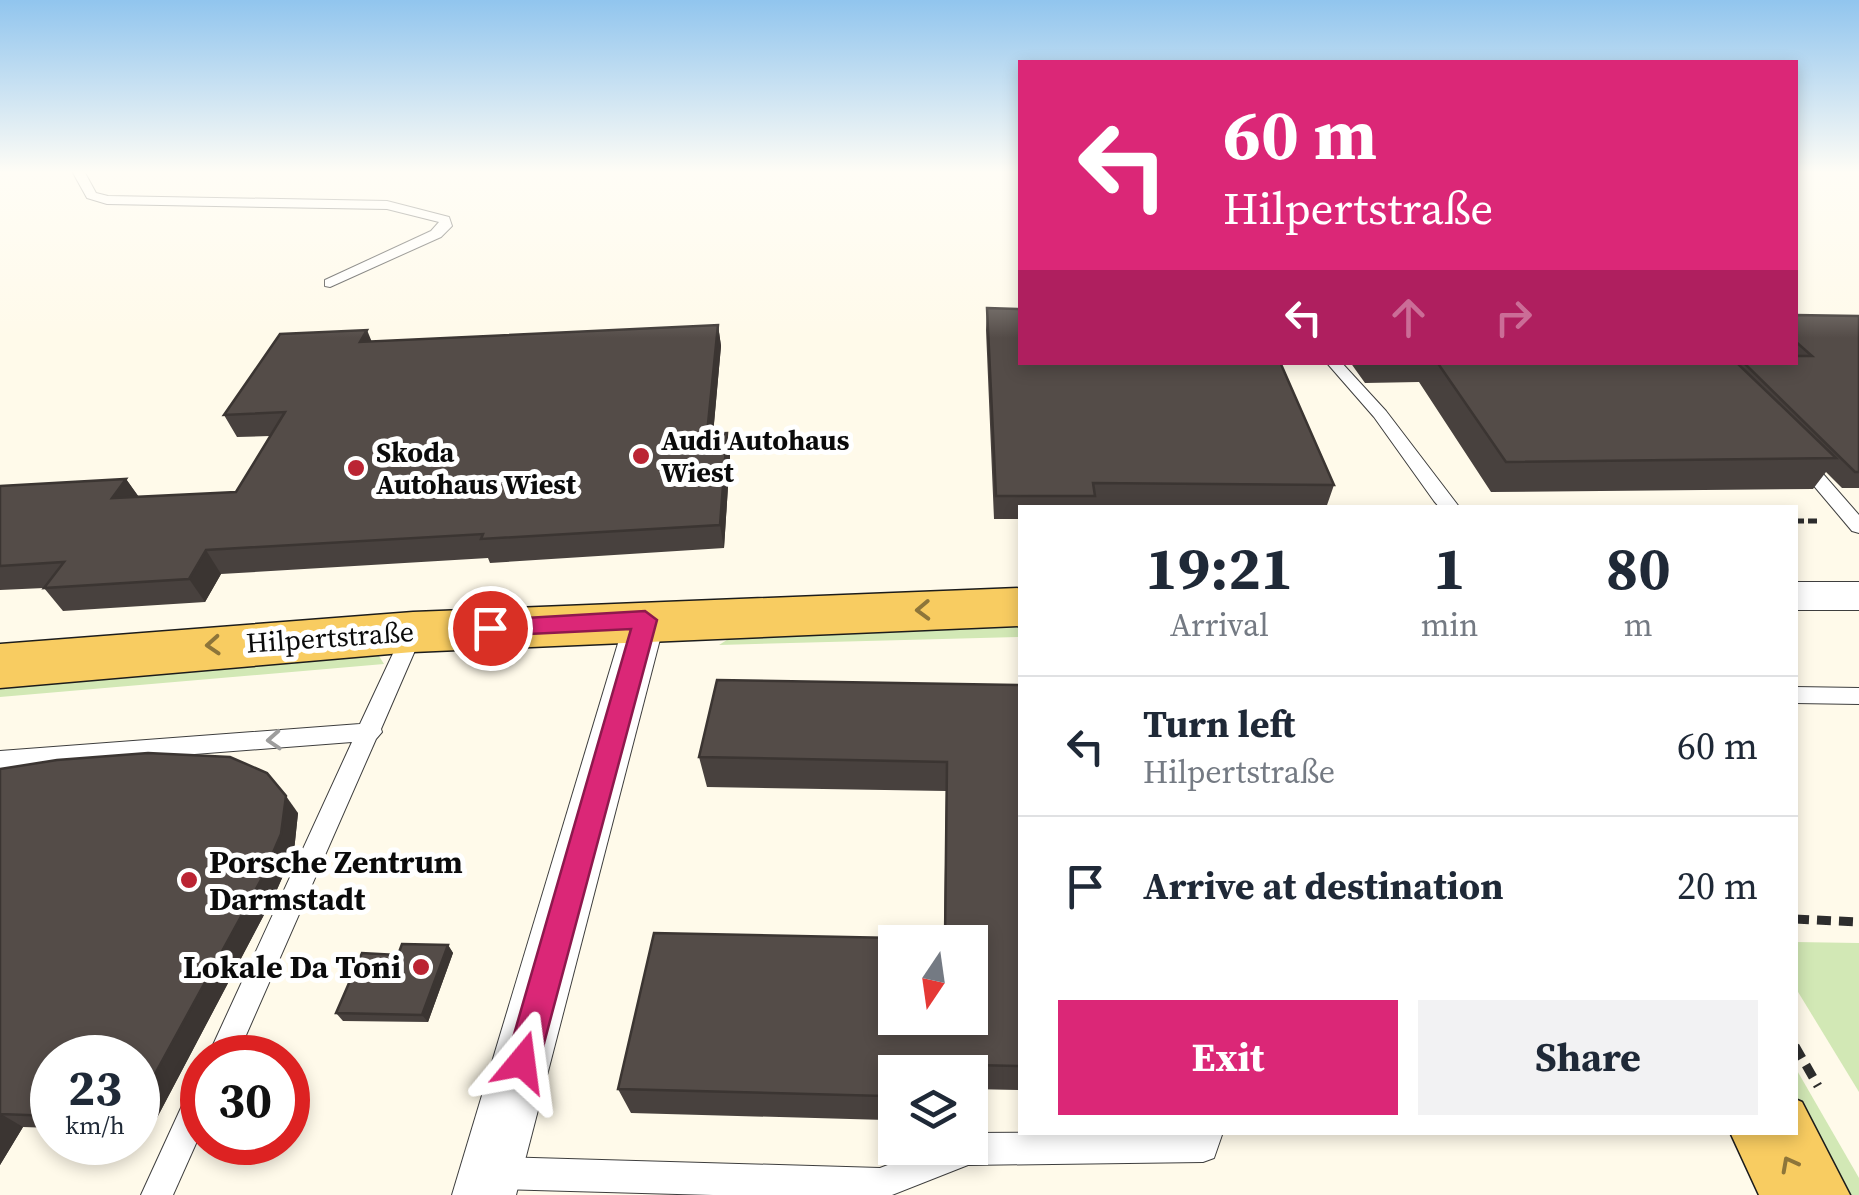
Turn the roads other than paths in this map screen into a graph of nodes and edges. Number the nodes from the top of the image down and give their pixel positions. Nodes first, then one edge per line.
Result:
1 (445, 227) edge
2 (330, 283) dead end
3 (1335, 365) edge
4 (1794, 453) edge
5 (1448, 505) edge
6 (1859, 527) edge
7 (1798, 596) edge
8 (1859, 596) edge
9 (1018, 607) edge
10 (645, 620) junction
11 (413, 632) junction
12 (0, 666) edge
13 (1798, 695) edge
14 (1859, 696) edge
15 (371, 732) junction
16 (0, 760) edge
17 (232, 1035) edge
18 (1207, 1135) edge
19 (1774, 1135) edge
20 (180, 1145) edge
21 (487, 1184) edge
22 (157, 1195) edge
23 (1806, 1195) edge

1 - 2 lane
3 - 5 lane
4 - 6 lane
7 - 8 street
9 -> 10 main road, Hilpertstraße
10 - 11 main road, Hilpertstraße
10 - 21 street
11 -> 12 main road, Hilpertstraße
11 - 15 lane
13 - 14 lane
15 -> 16 lane
15 - 17 lane
18 - 21 lane
23 -> 19 main road
20 - 22 lane

